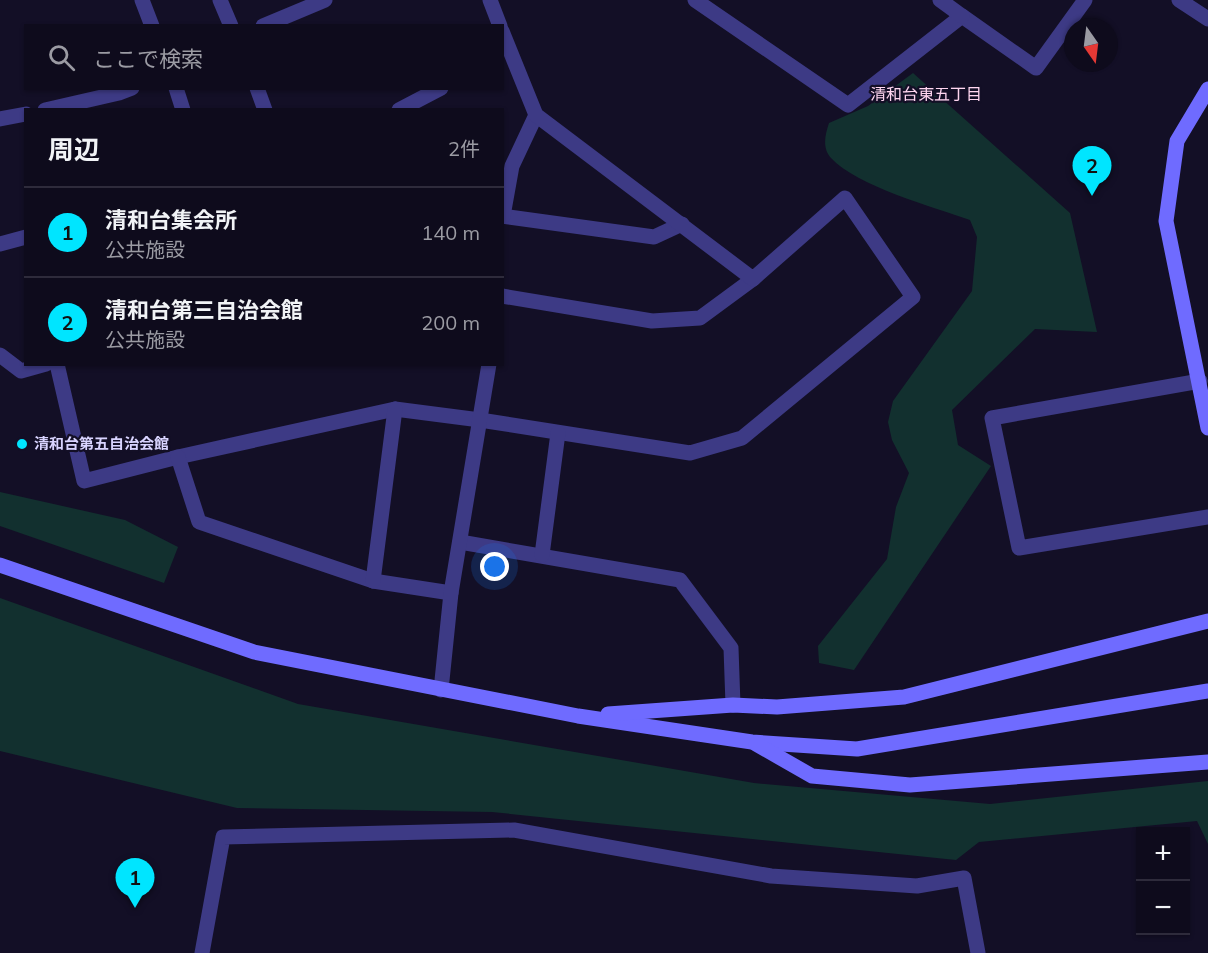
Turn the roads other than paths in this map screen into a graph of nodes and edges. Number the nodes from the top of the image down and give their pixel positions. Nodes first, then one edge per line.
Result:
1 (142, 0) edge
2 (220, 0) edge
3 (325, 0) edge
4 (490, 0) edge
5 (695, 0) edge
6 (940, 0) edge
7 (1085, 0) edge
8 (1179, 0) edge
9 (962, 16) junction
10 (1208, 19) edge
11 (151, 24) edge
12 (230, 24) edge
13 (268, 24) edge
14 (499, 24) edge
15 (504, 41) edge
16 (507, 56) edge
17 (1208, 89) edge
18 (127, 90) edge
19 (177, 90) edge
20 (257, 90) edge
21 (437, 90) edge
22 (54, 108) edge
23 (182, 108) edge
24 (264, 108) edge
25 (403, 108) edge
26 (24, 114) edge
27 (536, 115) junction
28 (0, 119) edge
29 (504, 210) edge
30 (504, 216) edge
31 (681, 224) junction
32 (24, 238) edge
33 (0, 244) edge
34 (753, 279) junction
35 (504, 296) edge
36 (0, 355) edge
37 (39, 366) edge
38 (57, 366) edge
39 (489, 366) edge
40 (1200, 381) junction
41 (395, 409) junction
42 (480, 420) junction
43 (1208, 428) edge
44 (558, 433) junction
45 (178, 457) junction
46 (1208, 517) edge
47 (460, 542) junction
48 (542, 555) junction
49 (0, 565) edge
50 (373, 581) junction
51 (451, 593) junction
52 (1208, 621) edge
53 (441, 690) junction
54 (1208, 691) edge
55 (733, 705) junction
56 (578, 716) junction
57 (752, 742) junction
58 (1208, 762) edge
59 (202, 953) edge
60 (978, 953) edge

1 - 11 street
2 - 12 street
3 - 13 street
4 - 14 street
5 - 9 street
6 - 9 street
7 - 9 street
8 - 10 street
15 - 16 street
16 - 27 street
17 - 40 street
18 - 22 street
19 - 23 street
20 - 24 street
21 - 25 street
26 - 28 street
27 - 29 street
27 - 31 street
30 - 31 street
31 - 34 street
32 - 33 street
34 - 35 street
34 - 44 street
36 - 37 street
38 - 45 street
39 - 42 street
40 - 43 street
40 - 46 street
41 - 42 street
41 - 45 street
41 - 50 street
42 - 44 street
42 - 47 street
44 - 48 street
45 - 50 street
47 - 48 street
47 - 51 street
48 - 55 street
49 - 53 street
50 - 51 street
51 - 53 street
52 - 55 street
53 - 56 street
54 - 57 street
55 - 56 street
56 - 57 street
57 - 58 street
59 - 60 street

